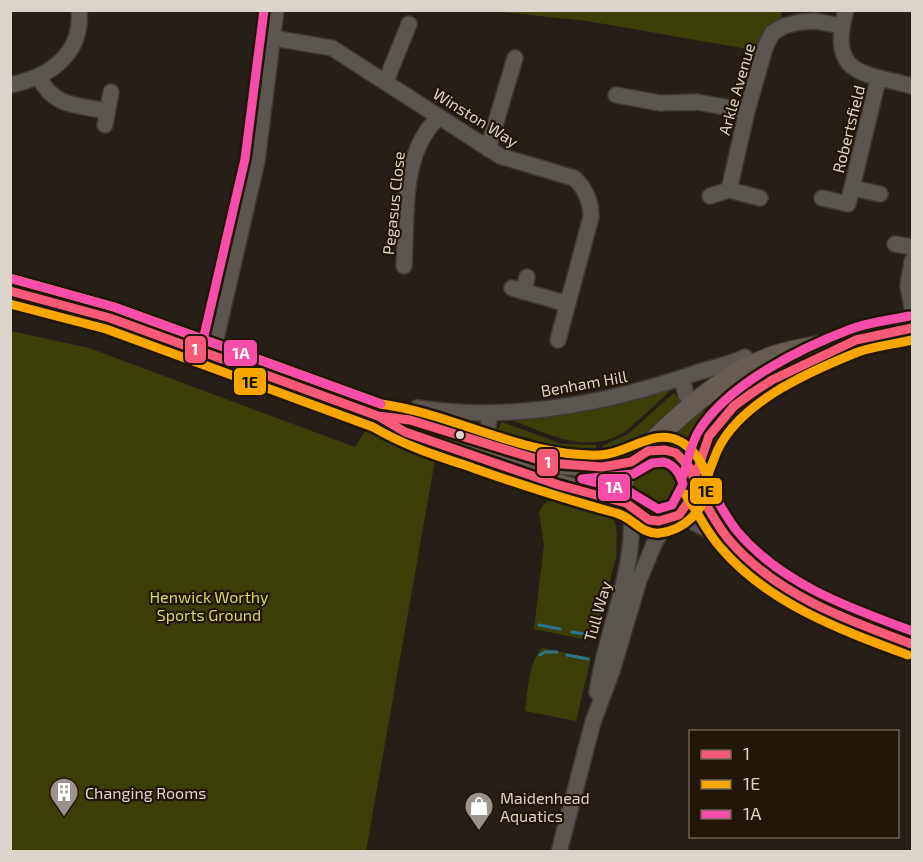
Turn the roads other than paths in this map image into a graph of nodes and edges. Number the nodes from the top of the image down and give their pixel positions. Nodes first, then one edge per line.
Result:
1 (79, 10) edge
2 (276, 10) edge
3 (846, 10) edge
4 (409, 24) dead end
5 (841, 26) junction
6 (273, 38) junction
7 (515, 58) dead end
8 (39, 77) junction
9 (879, 80) junction
10 (386, 81) junction
11 (911, 81) edge
12 (10, 85) edge
13 (111, 92) dead end
14 (624, 93) dead end
15 (747, 111) junction
16 (439, 117) junction
17 (488, 149) junction
18 (852, 188) junction
19 (729, 190) junction
20 (880, 194) dead end
21 (710, 196) dead end
22 (760, 198) dead end
23 (822, 198) dead end
24 (896, 244) dead end
25 (912, 247) edge
26 (912, 261) edge
27 (404, 266) dead end
28 (521, 286) dead end
29 (10, 291) edge
30 (568, 304) junction
31 (912, 307) edge
32 (912, 327) edge
33 (558, 340) dead end
34 (856, 340) junction
35 (212, 356) junction
36 (745, 357) dead end
37 (682, 378) junction
38 (686, 394) dead end
39 (417, 408) dead end
40 (490, 412) junction
41 (485, 452) junction
42 (635, 459) junction
43 (695, 484) junction
44 (629, 506) junction
45 (674, 517) junction
46 (730, 541) junction
47 (912, 644) edge
48 (593, 722) junction
49 (559, 852) edge

1 - 8 street
2 - 6 street
3 - 5 street, Robertsfield
4 - 10 street
5 - 9 street, Robertsfield
5 - 15 street, Arkle Avenue
6 - 10 street, Winston Way
6 - 35 street
7 - 17 street
8 - 12 street
8 - 13 street
9 - 11 street, Robertsfield
9 - 18 street, Robertsfield
10 - 16 street, Winston Way
14 - 15 street
15 - 19 street, Arkle Avenue
16 - 17 street, Winston Way
16 - 27 street, Pegasus Close
17 - 30 street, Winston Way
18 - 20 street, Robertsfield
18 - 23 street, Robertsfield
19 - 21 street
19 - 22 street
24 - 25 street
26 - 31 street
28 - 30 street
29 - 35 main road
30 - 33 street, Winston Way
32 - 34 main road
34 - 42 main road
34 - 43 main road
35 - 41 main road
36 - 37 street, Benham Hill
37 - 38 street
37 - 40 street, Benham Hill
39 - 40 street, Benham Hill
40 - 41 street
41 - 42 main road
41 - 44 main road
42 - 43 main road
42 - 44 main road
43 - 45 main road
43 - 46 street
44 - 45 main road
44 - 48 street, Tull Way
45 - 46 street
45 - 48 street, Tull Way
46 - 47 street
48 - 49 street, Tull Way

